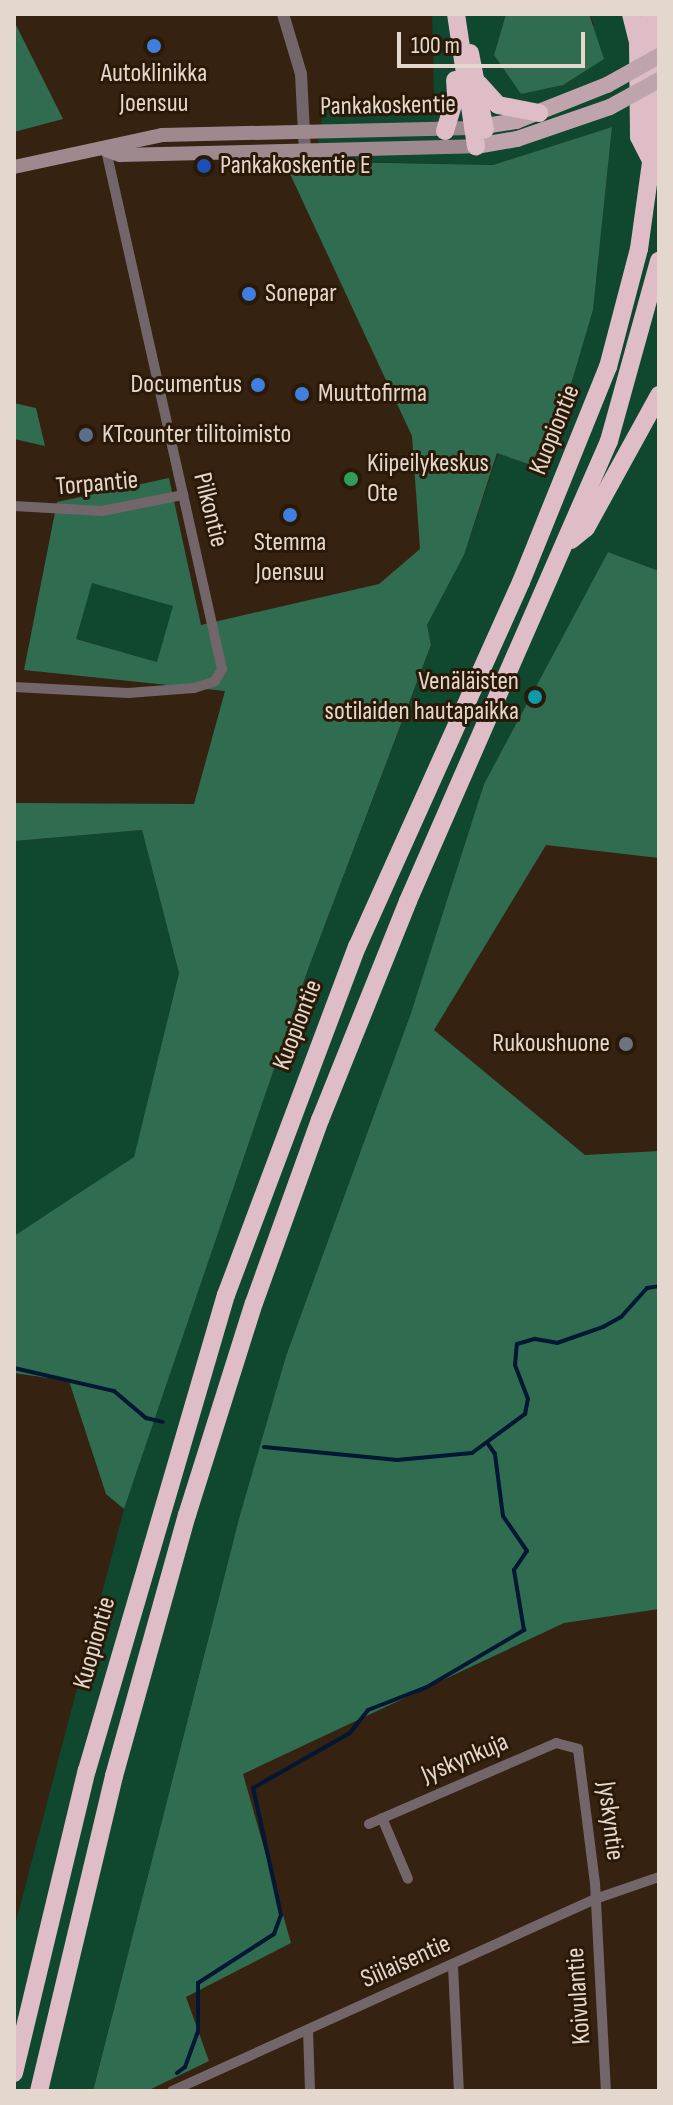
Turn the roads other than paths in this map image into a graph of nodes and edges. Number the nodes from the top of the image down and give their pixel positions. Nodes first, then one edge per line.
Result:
1 (283, 14) edge
2 (456, 14) edge
3 (467, 14) edge
4 (631, 14) edge
5 (650, 14) edge
6 (458, 50) junction
7 (659, 56) edge
8 (476, 78) junction
9 (659, 80) edge
10 (539, 113) junction
11 (445, 131) junction
12 (304, 132) junction
13 (480, 136) junction
14 (106, 150) junction
15 (305, 152) junction
16 (651, 162) junction
17 (14, 167) edge
18 (659, 261) edge
19 (659, 395) edge
20 (183, 495) junction
21 (14, 506) edge
22 (566, 544) junction
23 (14, 687) edge
24 (578, 1749) joint
25 (382, 1818) junction
26 (369, 1824) dead end
27 (659, 1877) edge
28 (408, 1879) dead end
29 (595, 1899) junction
30 (453, 1966) junction
31 (308, 2030) junction
32 (14, 2073) edge
33 (39, 2091) edge
34 (172, 2091) edge
35 (310, 2091) edge
36 (459, 2091) edge
37 (606, 2091) edge

1 - 12 street
2 - 6 highway
3 - 8 highway
4 - 16 highway
5 - 16 highway, Kuopiontie
6 - 11 highway
6 - 13 highway
7 - 10 main road, Pankakoskentie, bridge
8 - 10 highway
8 - 13 highway
9 - 13 main road, Pankakoskentie, bridge
10 - 13 main road, Pankakoskentie
11 - 12 main road, Pankakoskentie
11 - 13 main road, Pankakoskentie
12 - 14 main road, Pankakoskentie
12 - 15 street
13 - 15 main road, Pankakoskentie
14 - 15 main road, Pankakoskentie
14 - 17 main road, Pankakoskentie
14 - 20 street, Pilkontie
16 - 32 highway, Kuopiontie
18 - 22 highway, Kuopiontie
19 - 22 highway
20 - 21 street, Torpantie
20 - 23 street, Pilkontie
22 - 33 highway, Kuopiontie
24 - 25 street, Jyskynkuja
24 - 29 street, Jyskyntie
25 - 26 street, Jyskynkuja
25 - 28 street
27 - 29 street, Siilaisentie
29 - 30 street, Siilaisentie
29 - 37 street, Koivulantie
30 - 31 street, Siilaisentie
30 - 36 street
31 - 34 street, Siilaisentie
31 - 35 street

